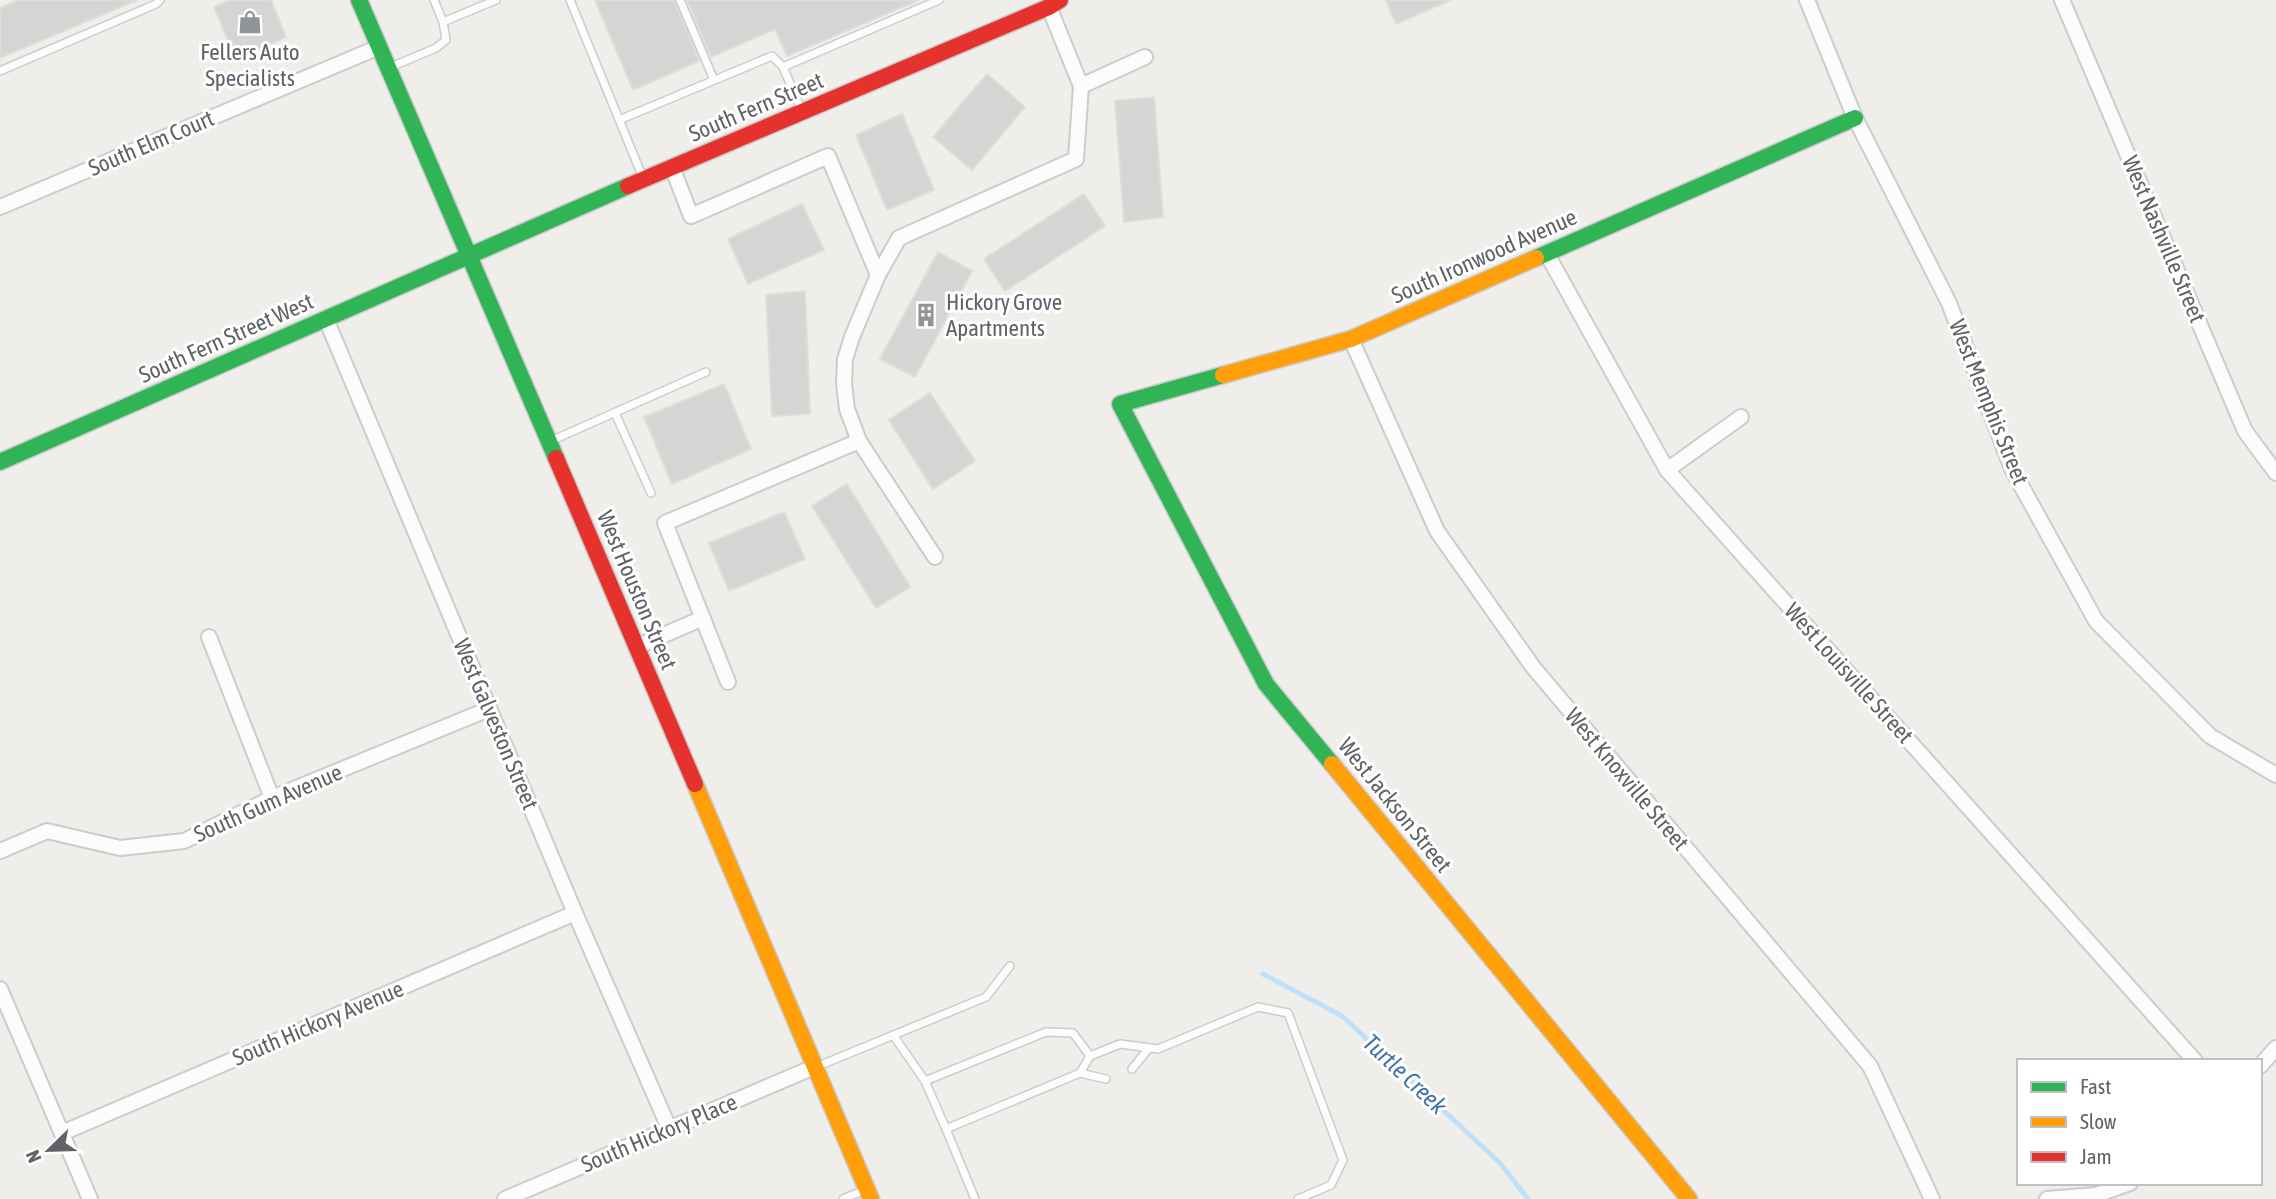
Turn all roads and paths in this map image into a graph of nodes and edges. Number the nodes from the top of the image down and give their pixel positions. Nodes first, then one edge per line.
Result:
1 (160, 0) edge
2 (359, 0) edge
3 (433, 0) edge
4 (496, 0) edge
5 (570, 0) edge
6 (680, 0) edge
7 (939, 0) edge
8 (1807, 0) edge
9 (2062, 0) edge
10 (1054, 4) edge
11 (443, 22) junction
12 (379, 47) junction
13 (1145, 57) dead end
14 (783, 67) junction
15 (388, 68) junction
16 (0, 71) edge
17 (714, 80) junction
18 (1081, 86) junction
19 (802, 112) junction
20 (1855, 118) junction
21 (619, 120) junction
22 (672, 167) junction
23 (644, 179) junction
24 (0, 208) edge
25 (1547, 254) junction
26 (470, 255) junction
27 (878, 275) junction
28 (326, 319) junction
29 (1351, 339) junction
30 (706, 372) dead end
31 (1120, 404) joint
32 (615, 413) junction
33 (1741, 416) dead end
34 (859, 441) junction
35 (549, 442) junction
36 (0, 462) edge
37 (1667, 470) junction
38 (2276, 473) edge
39 (651, 493) dead end
40 (935, 557) dead end
41 (703, 618) junction
42 (209, 637) dead end
43 (636, 647) junction
44 (728, 682) dead end
45 (489, 709) junction
46 (2276, 775) edge
47 (272, 797) junction
48 (0, 851) edge
49 (575, 913) junction
50 (1010, 966) dead end
51 (0, 989) edge
52 (893, 1035) junction
53 (1149, 1048) junction
54 (2276, 1048) edge
55 (1090, 1056) junction
56 (2193, 1059) edge
57 (2262, 1064) edge
58 (814, 1068) junction
59 (1132, 1069) dead end
60 (1080, 1073) junction
61 (1106, 1079) dead end
62 (925, 1081) junction
63 (669, 1128) junction
64 (946, 1129) junction
65 (62, 1133) junction
66 (2124, 1185) edge
67 (869, 1194) edge
68 (90, 1199) edge
69 (505, 1199) edge
70 (843, 1199) edge
71 (975, 1199) edge
72 (1298, 1199) edge
73 (1689, 1199) edge
74 (1931, 1199) edge
75 (2047, 1199) edge

1 - 16 lane
2 - 12 street, West Houston Street
3 - 11 lane
4 - 11 lane
5 - 21 lane
6 - 17 lane
7 - 14 lane
8 - 20 street, West Memphis Street
9 - 38 street, West Nashville Street
10 - 18 street
10 - 19 street, South Fern Street
11 - 15 lane
12 - 15 street, West Houston Street
12 - 24 street, South Elm Court
13 - 18 street
14 - 17 lane
14 - 19 lane
15 - 26 street, West Houston Street
17 - 21 lane
18 - 27 street
19 - 22 street, South Fern Street
20 - 25 street, South Ironwood Avenue
20 - 46 street, West Memphis Street
21 - 23 lane
22 - 23 street, South Fern Street
22 - 27 street
23 - 26 street, South Fern Street
25 - 29 street, South Ironwood Avenue
25 - 37 street, West Louisville Street
26 - 28 street, South Fern Street West
26 - 35 street, West Houston Street
27 - 34 street
28 - 36 street, South Fern Street West
28 - 45 street, West Galveston Street
29 - 31 street, South Ironwood Avenue
29 - 74 street, West Knoxville Street
30 - 32 lane
31 - 73 street, West Jackson Street
32 - 35 lane
32 - 39 lane
33 - 37 street
34 - 40 street
34 - 41 street
35 - 43 street, West Houston Street
37 - 56 street, West Louisville Street
41 - 43 street
41 - 44 street
42 - 47 street
43 - 58 street, West Houston Street
45 - 47 street, South Gum Avenue
45 - 49 street, West Galveston Street
47 - 48 street, South Gum Avenue
49 - 63 street, West Galveston Street
49 - 65 street, South Hickory Avenue
50 - 52 lane
51 - 65 street
52 - 58 lane
52 - 62 lane
53 - 55 lane
53 - 59 lane
53 - 72 lane
54 - 57 street
55 - 60 lane
55 - 62 lane
58 - 63 street, South Hickory Place
58 - 67 street, West Houston Street
60 - 61 lane
60 - 64 lane
62 - 64 lane
63 - 69 street, South Hickory Place
64 - 71 lane
65 - 68 street
66 - 75 street
67 - 70 lane

